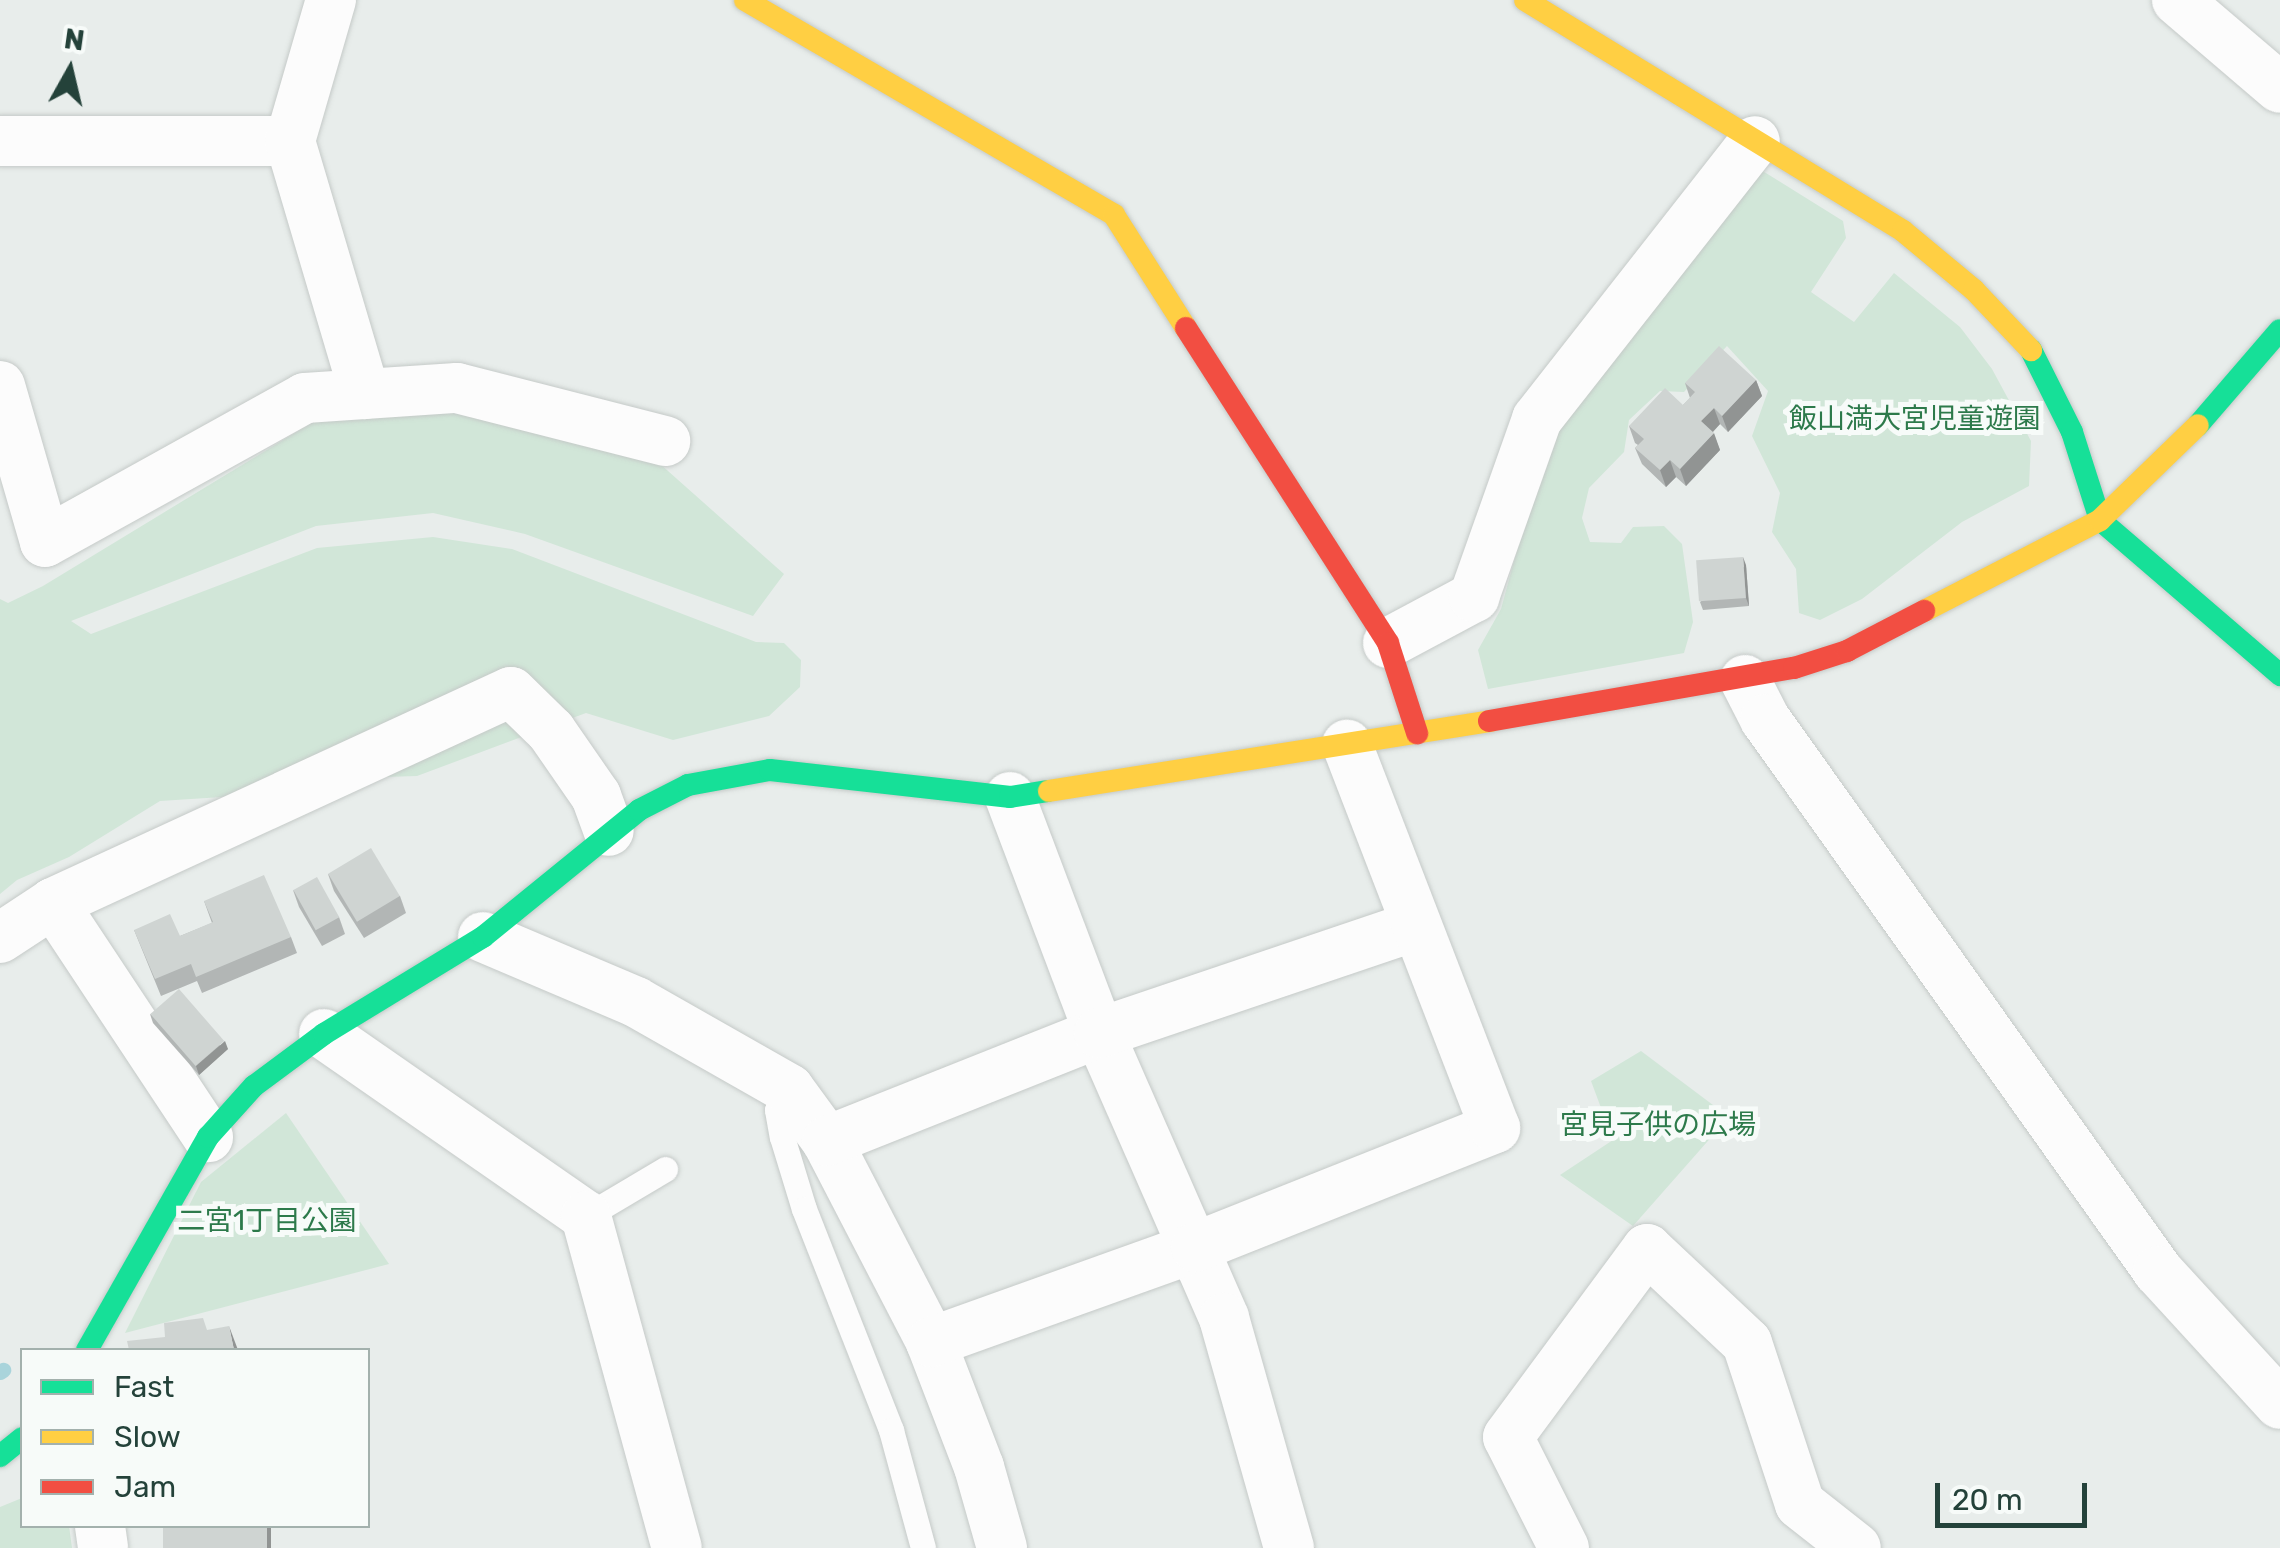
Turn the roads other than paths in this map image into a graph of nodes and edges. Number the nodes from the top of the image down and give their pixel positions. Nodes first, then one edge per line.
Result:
1 (331, 0) edge
2 (745, 0) edge
3 (1525, 0) edge
4 (2177, 0) edge
5 (2280, 88) edge
6 (0, 141) edge
7 (290, 141) junction
8 (1755, 141) junction
9 (2280, 330) edge
10 (0, 386) edge
11 (365, 394) junction
12 (666, 442) dead end
13 (2100, 520) junction
14 (1388, 643) junction
15 (2280, 675) edge
16 (1745, 680) junction
17 (1417, 732) junction
18 (1347, 745) junction
19 (1010, 796) junction
20 (609, 831) junction
21 (52, 903) junction
22 (1416, 926) junction
23 (483, 937) junction
24 (0, 938) edge
25 (1099, 1033) junction
26 (324, 1034) junction
27 (789, 1089) junction
28 (208, 1137) junction
29 (827, 1141) junction
30 (666, 1169) dead end
31 (586, 1216) junction
32 (1196, 1247) junction
33 (932, 1342) junction
34 (88, 1348) edge
35 (2280, 1404) edge
36 (20, 1440) edge
37 (0, 1456) edge
38 (677, 1548) edge
39 (924, 1548) edge
40 (1002, 1548) edge
41 (1289, 1548) edge
42 (1564, 1548) edge
43 (1856, 1548) edge

1 - 7 street
2 - 14 street
3 - 8 street
4 - 5 street
6 - 7 street
7 - 11 street
8 - 13 street
8 - 14 street
9 - 13 street
10 - 11 street
11 - 12 street
13 - 15 street
13 - 16 street
14 - 17 street
16 - 17 street
16 - 35 street
17 - 18 street
18 - 19 street
18 - 22 street
19 - 20 street
19 - 25 street
20 - 21 street
20 - 23 street
21 - 24 street
21 - 28 street
22 - 25 street
22 - 32 street
23 - 26 street
23 - 27 street
25 - 29 street
25 - 32 street
26 - 28 street
26 - 31 street
27 - 29 street
27 - 39 lane
28 - 34 street
29 - 33 street
30 - 31 lane
31 - 38 street
32 - 33 street
32 - 41 street
33 - 40 street
36 - 37 street
42 - 43 street

